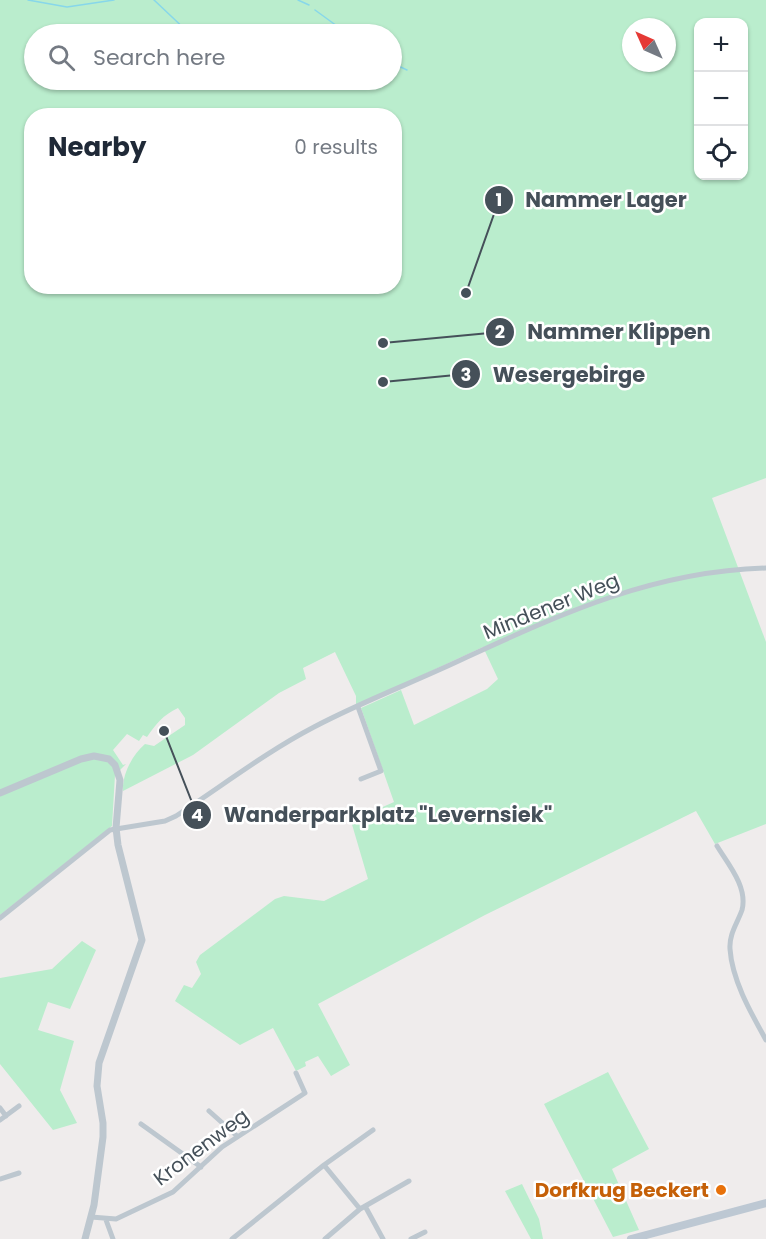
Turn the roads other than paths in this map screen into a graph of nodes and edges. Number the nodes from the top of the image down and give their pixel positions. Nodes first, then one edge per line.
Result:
1 (766, 568) edge
2 (358, 707) junction
3 (361, 779) dead end
4 (0, 794) edge
5 (116, 828) junction
6 (717, 846) dead end
7 (0, 918) edge
8 (766, 1040) edge
9 (296, 1073) dead end
10 (20, 1106) dead end
11 (0, 1108) edge
12 (209, 1110) dead end
13 (6, 1116) junction
14 (0, 1120) edge
15 (141, 1124) dead end
16 (373, 1130) dead end
17 (237, 1136) junction
18 (324, 1165) junction
19 (201, 1167) junction
20 (19, 1173) dead end
21 (0, 1179) edge
22 (409, 1181) dead end
23 (766, 1203) edge
24 (362, 1207) junction
25 (91, 1217) junction
26 (106, 1220) junction
27 (425, 1232) dead end
28 (85, 1239) edge
29 (113, 1239) edge
30 (232, 1239) edge
31 (325, 1239) edge
32 (383, 1239) edge
33 (411, 1239) edge
34 (631, 1239) edge

1 - 2 street, Mindener Weg
2 - 3 street
2 - 5 street, Mindener Weg
4 - 5 street
5 - 7 street, Mindener Weg
5 - 25 street
6 - 8 street
9 - 17 street, Kronenweg
10 - 13 street
11 - 13 street
12 - 17 street
13 - 14 street
15 - 19 street
16 - 18 street
17 - 19 street, Kronenweg
18 - 24 street
18 - 30 street
19 - 26 street, Kronenweg
20 - 21 street
22 - 24 street
23 - 34 main road
24 - 31 street
24 - 32 street
25 - 26 street
25 - 28 street
26 - 29 street
27 - 33 street

